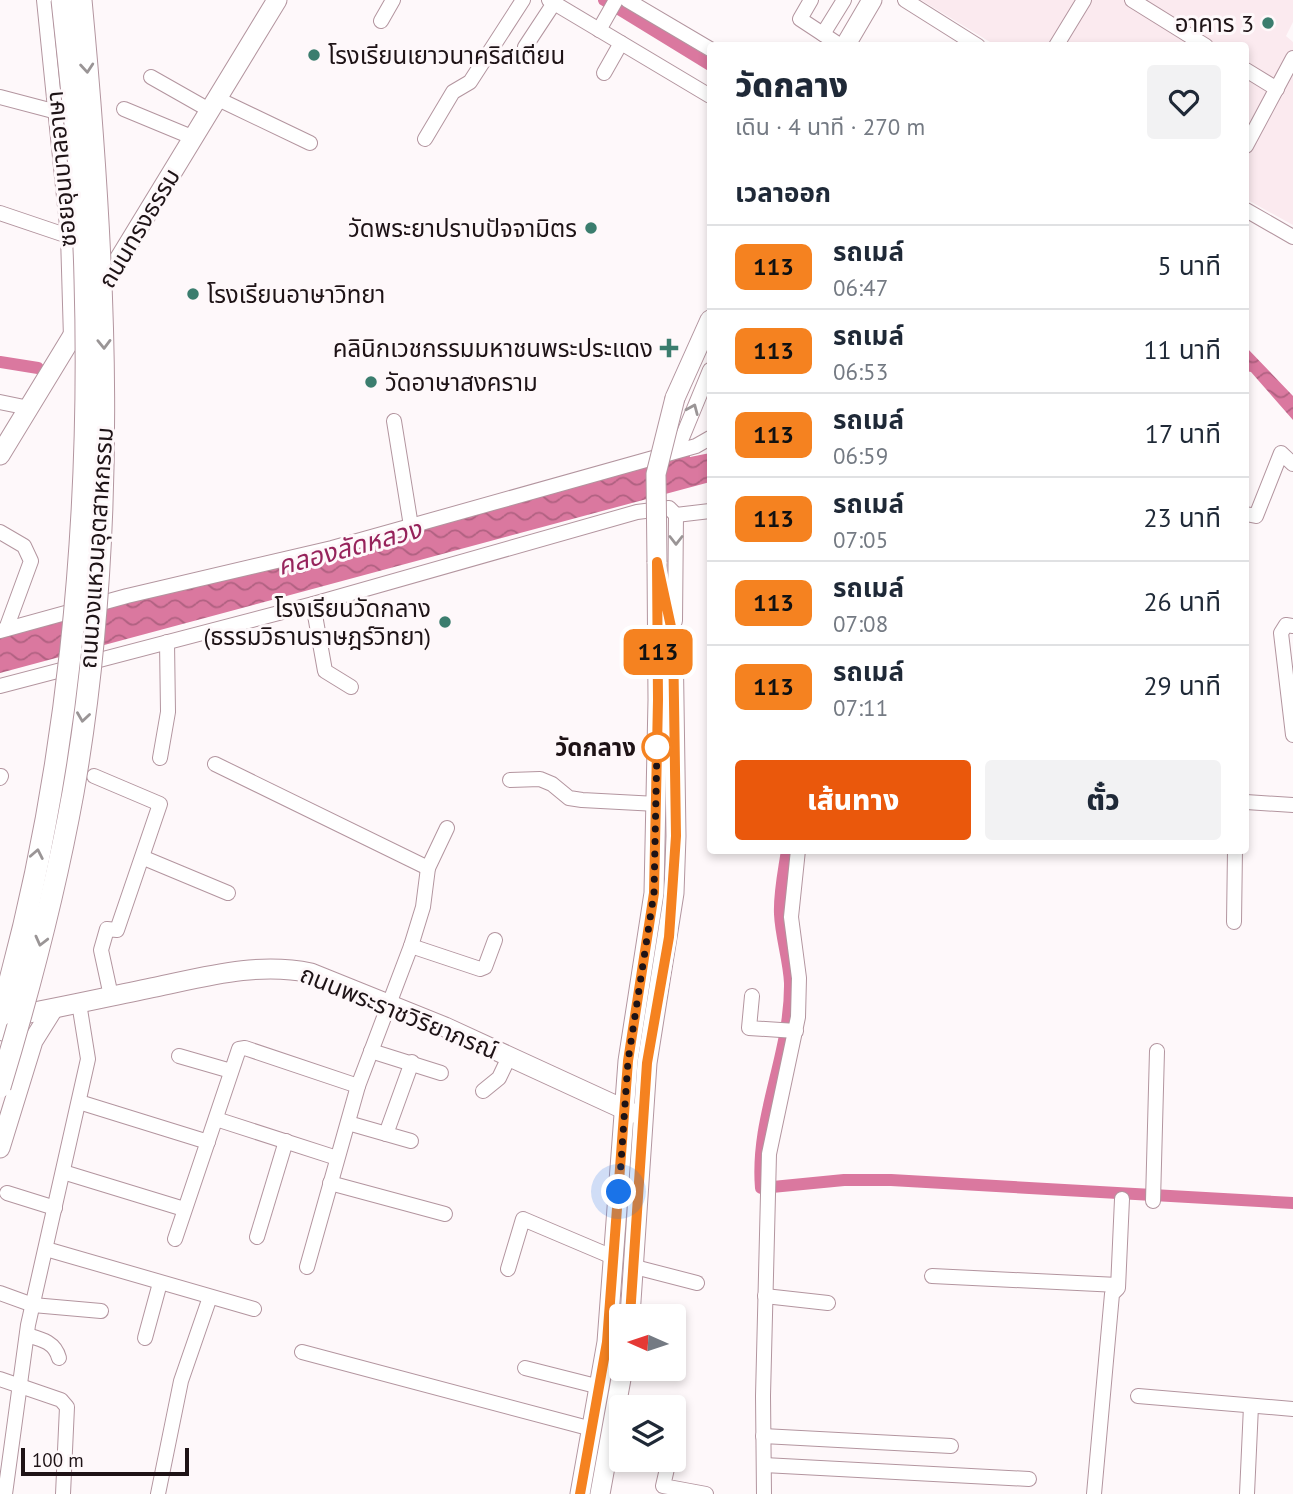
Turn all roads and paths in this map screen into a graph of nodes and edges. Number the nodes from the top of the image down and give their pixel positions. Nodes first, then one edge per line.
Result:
1 (44, 0) edge
2 (62, 0) edge
3 (81, 0) edge
4 (277, 0) edge
5 (393, 0) edge
6 (523, 0) edge
7 (616, 0) edge
8 (627, 0) edge
9 (811, 0) edge
10 (844, 0) edge
11 (872, 0) edge
12 (905, 0) edge
13 (1084, 0) edge
14 (1132, 0) edge
15 (552, 2) edge
16 (381, 21) dead end
17 (599, 30) junction
18 (823, 34) junction
19 (836, 42) edge
20 (846, 42) edge
21 (972, 42) edge
22 (1058, 42) edge
23 (1200, 42) edge
24 (621, 43) junction
25 (525, 47) dead end
26 (707, 47) edge
27 (1293, 58) edge
28 (1249, 72) edge
29 (604, 74) dead end
30 (151, 77) dead end
31 (1277, 89) junction
32 (707, 94) edge
33 (0, 97) edge
34 (214, 105) junction
35 (124, 109) dead end
36 (57, 113) junction
37 (194, 138) junction
38 (425, 139) dead end
39 (1249, 140) edge
40 (310, 143) dead end
41 (1249, 212) edge
42 (0, 213) edge
43 (68, 236) junction
44 (1293, 237) edge
45 (707, 327) edge
46 (71, 340) junction
47 (707, 377) edge
48 (0, 402) edge
49 (29, 408) junction
50 (394, 421) dead end
51 (707, 439) edge
52 (677, 450) junction
53 (0, 456) edge
54 (1293, 464) edge
55 (707, 511) edge
56 (676, 515) junction
57 (1249, 515) edge
58 (411, 526) junction
59 (0, 532) edge
60 (657, 562) junction
61 (313, 604) junction
62 (1293, 626) edge
63 (3, 630) edge
64 (673, 636) junction
65 (167, 642) junction
66 (0, 686) edge
67 (351, 687) dead end
68 (1293, 735) edge
69 (160, 758) dead end
70 (215, 764) dead end
71 (94, 776) dead end
72 (510, 780) dead end
73 (1249, 802) edge
74 (657, 804) junction
75 (1293, 805) edge
76 (447, 828) dead end
77 (798, 854) edge
78 (1235, 854) edge
79 (144, 858) junction
80 (428, 868) junction
81 (228, 893) dead end
82 (1234, 922) dead end
83 (495, 940) dead end
84 (411, 946) junction
85 (111, 996) junction
86 (752, 996) dead end
87 (79, 1003) junction
88 (391, 1004) junction
89 (53, 1009) junction
90 (0, 1017) edge
91 (0, 1030) edge
92 (788, 1031) junction
93 (371, 1051) junction
94 (1157, 1051) dead end
95 (179, 1056) dead end
96 (509, 1057) junction
97 (412, 1062) junction
98 (231, 1071) junction
99 (441, 1073) dead end
100 (358, 1086) junction
101 (482, 1091) dead end
102 (7, 1095) edge
103 (79, 1102) junction
104 (623, 1111) junction
105 (643, 1115) junction
106 (216, 1119) junction
107 (348, 1123) junction
108 (386, 1134) junction
109 (286, 1141) junction
110 (411, 1141) dead end
111 (208, 1142) junction
112 (0, 1148) edge
113 (337, 1158) junction
114 (63, 1172) junction
115 (330, 1183) junction
116 (619, 1192) junction
117 (7, 1193) dead end
118 (640, 1193) junction
119 (1153, 1195) dead end
120 (1122, 1199) dead end
121 (55, 1208) junction
122 (184, 1209) junction
123 (445, 1214) dead end
124 (257, 1237) dead end
125 (175, 1239) dead end
126 (46, 1249) junction
127 (615, 1258) junction
128 (307, 1267) dead end
129 (635, 1267) junction
130 (508, 1269) dead end
131 (932, 1276) dead end
132 (160, 1283) junction
133 (697, 1283) dead end
134 (1118, 1285) junction
135 (0, 1293) edge
136 (765, 1296) junction
137 (210, 1297) junction
138 (828, 1303) dead end
139 (631, 1304) edge
140 (33, 1305) junction
141 (254, 1309) dead end
142 (101, 1311) dead end
143 (27, 1335) junction
144 (145, 1338) dead end
145 (302, 1352) dead end
146 (59, 1358) dead end
147 (525, 1368) dead end
148 (0, 1379) edge
149 (620, 1381) edge
150 (18, 1384) junction
151 (600, 1387) junction
152 (1138, 1396) dead end
153 (1251, 1406) junction
154 (1293, 1409) edge
155 (608, 1431) edge
156 (763, 1436) junction
157 (951, 1446) dead end
158 (764, 1465) junction
159 (666, 1472) edge
160 (1029, 1479) dead end
161 (5, 1494) edge
162 (63, 1494) edge
163 (158, 1494) edge
164 (580, 1494) edge
165 (600, 1494) edge
166 (706, 1494) edge
167 (764, 1494) edge
168 (1094, 1494) edge
169 (1247, 1494) edge

1 - 36 street, ซอยอุนบาลอาษา
90 -> 2 main road, ถนนวงแหวนอุตสาหกรรม, bridge
3 -> 102 main road, ถนนวงแหวนอุตสาหกรรม, bridge
4 - 34 main road, ถนนทรงธรรม
5 - 16 street
6 - 38 street
7 - 17 street
8 - 26 street
9 - 18 street
10 - 18 street
11 - 20 main road
12 - 21 street
13 - 22 street
14 - 23 street
15 - 17 street
15 - 25 street
17 - 24 street
18 - 19 street
24 - 29 street
24 - 32 street
27 - 31 street
28 - 31 street
30 - 34 street
31 - 39 street
33 - 36 street
34 - 37 main road, ถนนทรงธรรม
34 - 40 street
35 - 37 street
36 - 43 street, ซอยอุนบาลอาษา
37 - 46 main road, ถนนทรงธรรม
41 - 44 street
42 - 43 street
43 - 46 street, ซอยอุนบาลอาษา
45 - 60 main road, bridge
46 - 49 main road, ถนนทรงธรรม
52 -> 47 street
48 - 49 street
49 - 53 main road, ถนนทรงธรรม
50 - 58 street
51 - 52 street
52 - 58 street
54 - 57 street
55 - 56 street
56 - 61 street
56 -> 64 street
58 - 63 street
59 - 63 street
60 - 64 main road
60 - 74 main road
61 - 65 street
61 - 67 street
62 - 68 street
64 - 105 main road
65 - 66 street
65 - 69 street
70 - 80 street
71 - 79 street
72 - 74 street
73 - 75 street
74 - 104 main road
76 - 80 street
77 - 92 street
78 - 82 street
79 - 81 street
79 - 85 street
80 - 84 street
83 - 84 street
84 - 88 street
85 - 87 main road, ถนนพระราชวิริยาภรณ์
85 - 88 main road, ถนนพระราชวิริยาภรณ์
86 - 92 street
87 - 89 main road, ถนนพระราชวิริยาภรณ์
87 - 103 street
88 - 93 street
88 - 96 main road, ถนนพระราชวิริยาภรณ์
89 - 90 main road, ถนนพระราชวิริยาภรณ์
89 - 102 main road, ถนนวงแหวนอุตสาหกรรม
91 - 102 main road
92 - 136 street
93 - 97 street
93 - 100 street
94 - 119 street
95 - 98 street
96 - 101 street
96 - 104 main road, ถนนพระราชวิริยาภรณ์
97 - 99 street
97 - 108 street
98 - 100 street
98 - 106 street
100 - 107 street
102 - 112 main road, ถนนวงแหวนอุตสาหกรรม
103 - 111 street
103 - 114 street
104 - 105 main road, ถนนพระราชวิริยาภรณ์
104 - 116 main road
105 - 118 main road
106 - 109 street
106 - 111 street
107 - 108 street
107 - 113 street
108 - 110 street
109 - 113 street
109 - 124 street
111 - 122 street
113 - 115 street
114 - 121 street
114 - 122 street
115 - 123 street
115 - 128 street
116 - 118 main road
116 - 127 main road
117 - 121 street
118 - 129 main road
120 - 134 street
121 - 126 street
122 - 125 street
126 - 132 street
126 - 140 street
127 - 130 street
127 - 151 main road
129 - 133 street
129 - 139 main road
131 - 134 street
132 - 137 street
132 - 144 street
134 - 168 street
135 - 140 street
136 - 138 street
136 - 156 street
137 - 141 street
137 - 163 street
140 - 142 street
140 - 143 street
143 - 146 street
143 - 150 street
145 - 155 street
147 - 151 street
148 - 150 street
149 - 155 main road
150 - 161 street
150 - 162 street
151 - 155 main road
152 - 153 street
153 - 154 street
153 - 169 street
155 - 164 main road
155 - 165 main road
156 - 157 street
156 - 158 street
158 - 160 street
158 - 167 street
159 - 166 street

